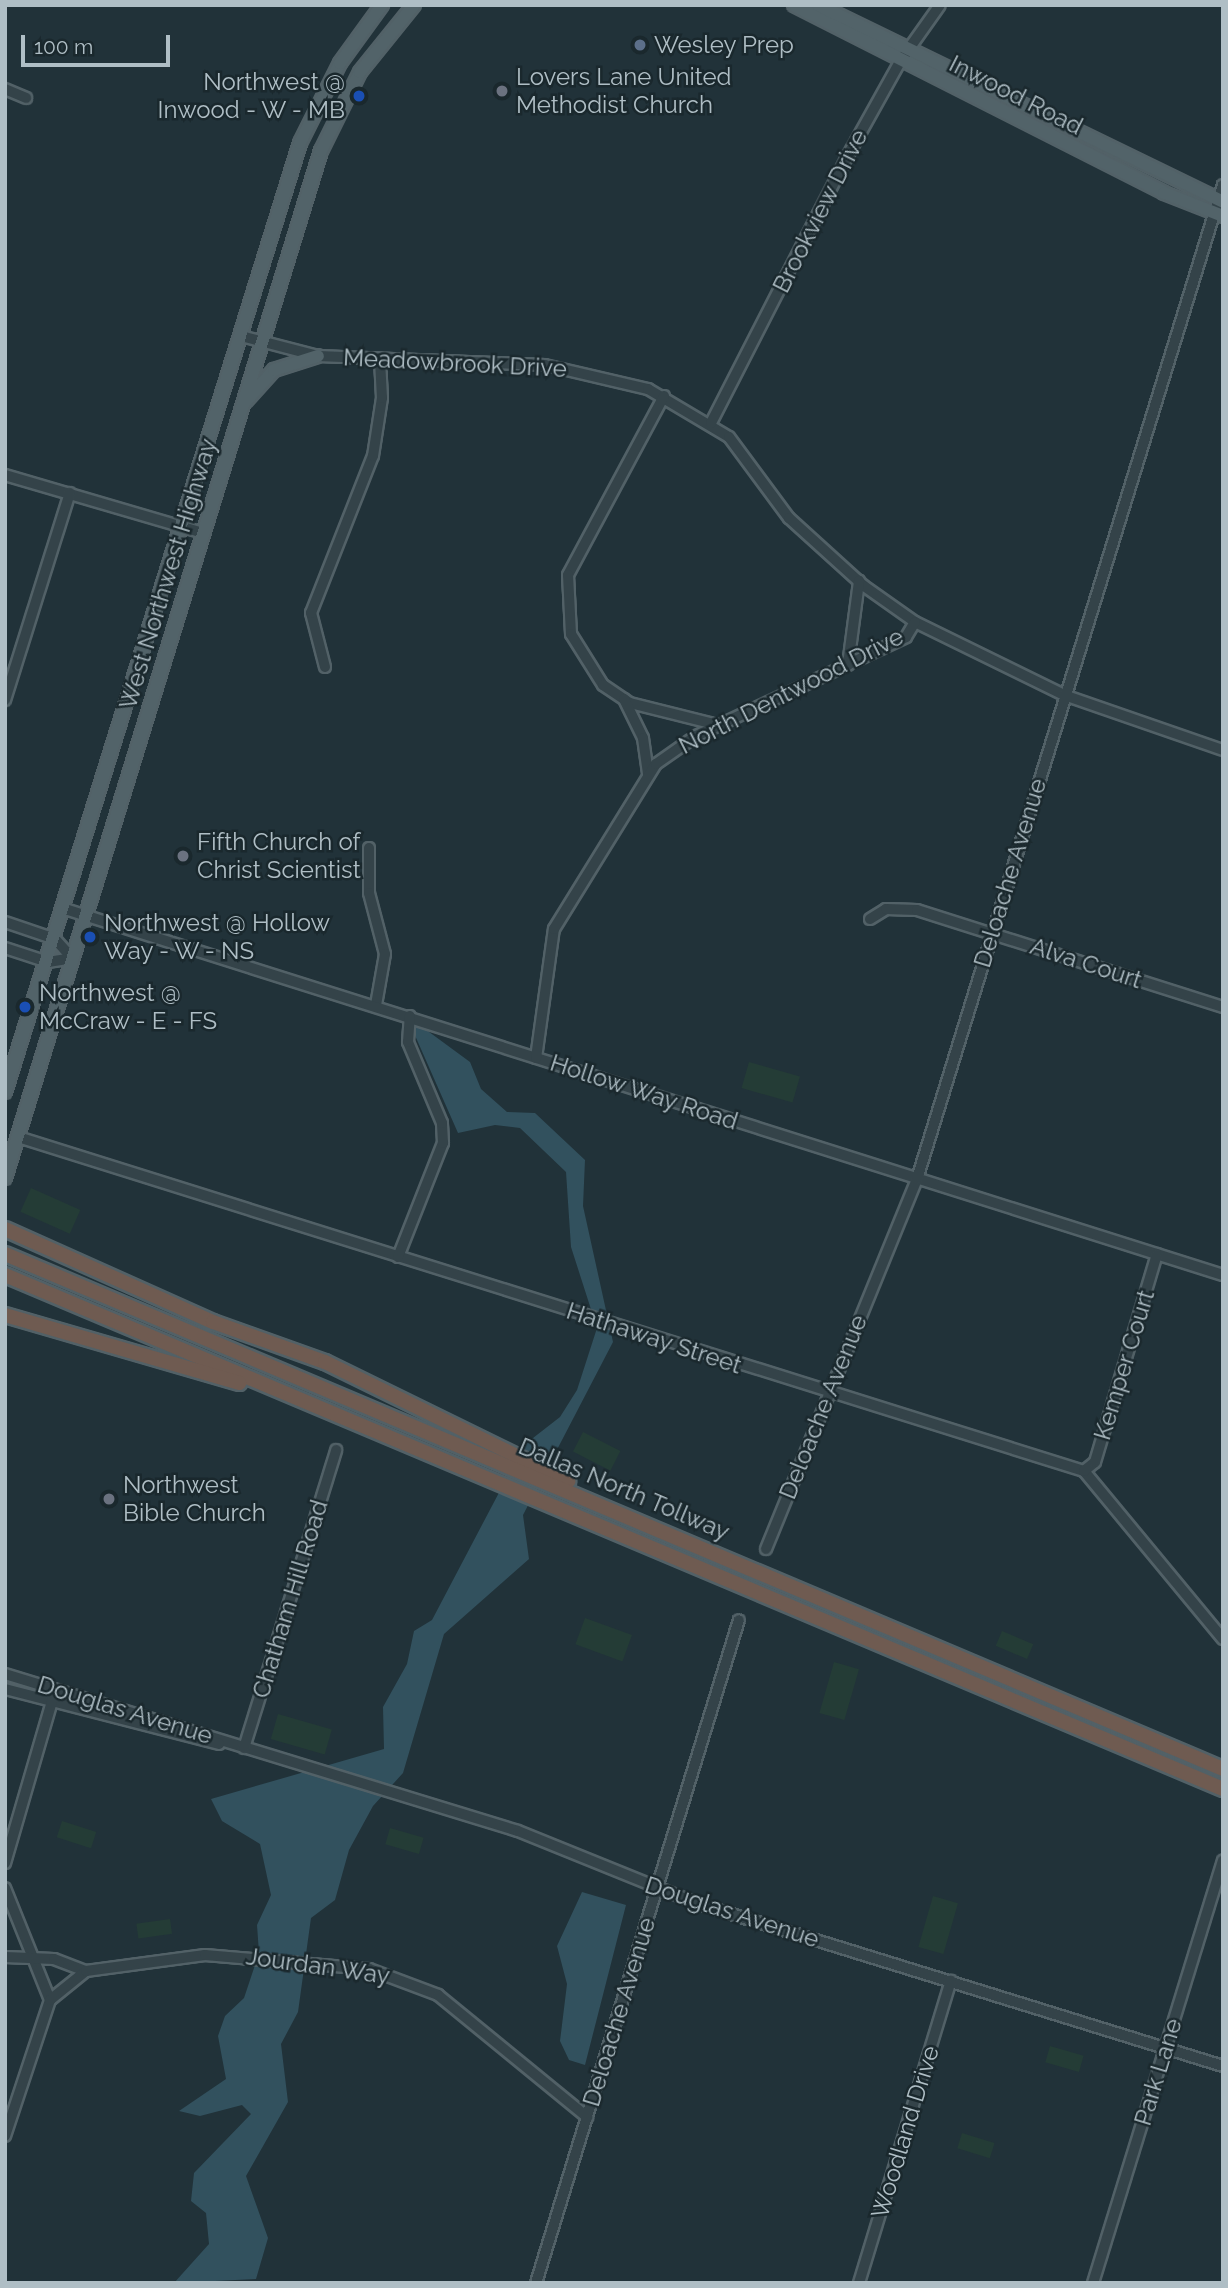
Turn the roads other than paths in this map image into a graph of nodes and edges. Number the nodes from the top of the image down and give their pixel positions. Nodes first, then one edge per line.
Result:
1 (382, 5) edge
2 (414, 5) edge
3 (794, 5) edge
4 (818, 5) edge
5 (940, 5) edge
6 (903, 55) junction
7 (5, 89) edge
8 (26, 98) dead end
9 (300, 143) junction
10 (321, 151) junction
11 (1223, 185) edge
12 (1219, 208) edge
13 (241, 336) junction
14 (261, 342) junction
15 (318, 356) junction
16 (380, 360) junction
17 (664, 396) junction
18 (241, 407) junction
19 (711, 423) junction
20 (5, 475) edge
21 (70, 493) junction
22 (181, 527) junction
23 (203, 533) junction
24 (859, 581) junction
25 (915, 622) junction
26 (848, 665) junction
27 (325, 667) dead end
28 (1064, 695) junction
29 (623, 699) junction
30 (5, 700) edge
31 (722, 726) junction
32 (1223, 750) edge
33 (648, 775) junction
34 (369, 848) dead end
35 (65, 909) junction
36 (85, 915) junction
37 (870, 919) dead end
38 (5, 922) edge
39 (992, 933) junction
40 (55, 939) junction
41 (5, 948) edge
42 (72, 958) junction
43 (48, 962) junction
44 (376, 1004) junction
45 (1223, 1007) edge
46 (410, 1016) junction
47 (536, 1058) junction
48 (5, 1092) edge
49 (18, 1137) junction
50 (5, 1178) edge
51 (917, 1179) junction
52 (5, 1229) edge
53 (5, 1254) edge
54 (1157, 1254) junction
55 (398, 1256) junction
56 (5, 1275) edge
57 (1223, 1275) edge
58 (5, 1315) edge
59 (827, 1393) junction
60 (290, 1397) junction
61 (336, 1450) dead end
62 (1084, 1471) junction
63 (637, 1518) junction
64 (766, 1549) dead end
65 (739, 1620) dead end
66 (1223, 1639) edge
67 (5, 1674) edge
68 (5, 1689) edge
69 (55, 1689) junction
70 (52, 1702) junction
71 (141, 1714) junction
72 (137, 1727) junction
73 (244, 1748) junction
74 (1223, 1769) edge
75 (1223, 1789) edge
76 (1223, 1861) edge
77 (5, 1863) edge
78 (5, 1888) edge
79 (655, 1889) junction
80 (5, 1957) edge
81 (38, 1959) junction
82 (86, 1970) junction
83 (951, 1981) junction
84 (50, 2000) junction
85 (1166, 2049) junction
86 (1223, 2066) edge
87 (587, 2118) junction
88 (5, 2136) edge
89 (536, 2283) edge
90 (859, 2283) edge
91 (1093, 2283) edge

1 - 9 main road, West Northwest Highway
2 - 10 main road, West Northwest Highway
3 - 6 main road, Inwood Road
4 - 6 main road, Inwood Road
5 - 6 street, Brookview Drive
6 - 12 main road, Inwood Road
6 - 19 street, Brookview Drive
7 - 8 street
9 - 10 main road
9 - 13 main road, West Northwest Highway
10 - 14 main road, West Northwest Highway
11 - 12 street, Deloache Avenue
12 - 28 street, Deloache Avenue
13 - 14 street, Meadowbrook Drive
13 - 22 main road, West Northwest Highway
14 - 15 street, Meadowbrook Drive
14 - 18 main road, West Northwest Highway
15 - 16 street, Meadowbrook Drive
15 - 18 main road
16 - 17 street, Meadowbrook Drive
16 - 27 street
17 - 19 street, Meadowbrook Drive
17 - 29 street
18 - 23 main road, West Northwest Highway
19 - 24 street, Meadowbrook Drive
20 - 21 street
21 - 22 street
21 - 30 street
22 - 23 street
22 - 35 main road, West Northwest Highway
23 - 36 main road, West Northwest Highway
24 - 25 street, Meadowbrook Drive
24 - 26 street
25 - 26 street, North Dentwood Drive
25 - 28 street, Meadowbrook Drive
26 - 31 street, North Dentwood Drive
28 - 32 street, Meadowbrook Drive
28 - 39 street, Deloache Avenue
29 - 31 street
29 - 33 street
31 - 33 street, North Dentwood Drive
33 - 47 street, North Dentwood Drive
34 - 44 street
35 - 36 street, Hollow Way Road
35 - 40 main road, West Northwest Highway
36 - 42 main road, West Northwest Highway
36 - 44 street, Hollow Way Road
37 - 39 street, Alva Court
38 - 40 street
39 - 45 street, Alva Court
39 - 51 street, Deloache Avenue
40 - 42 street
40 - 43 main road, West Northwest Highway
41 - 43 street
42 - 43 street
42 - 49 main road, West Northwest Highway
43 - 48 main road, West Northwest Highway
44 - 46 street, Hollow Way Road
46 - 47 street, Hollow Way Road
46 - 55 street
47 - 51 street, Hollow Way Road
49 - 50 main road, West Northwest Highway
49 - 55 street, Hathaway Street
51 - 54 street, Hollow Way Road
51 - 59 street, Deloache Avenue
52 - 63 highway
53 - 63 highway, Dallas North Tollway
54 - 57 street, Hollow Way Road
54 - 62 street, Kemper Court
55 - 59 street, Hathaway Street
56 - 60 highway, Dallas North Tollway
58 - 60 highway
59 - 62 street, Hathaway Street
59 - 64 street, Deloache Avenue
60 - 75 highway, Dallas North Tollway
61 - 73 street, Chatham Hill Road
62 - 66 street
63 - 74 highway, Dallas North Tollway
65 - 79 street, Deloache Avenue
67 - 69 street, Douglas Avenue
68 - 70 street, Douglas Avenue
69 - 70 street
69 - 71 street, Douglas Avenue
70 - 72 street, Douglas Avenue
70 - 77 street
71 - 72 street
71 - 73 street, Douglas Avenue
72 - 73 street, Douglas Avenue
73 - 79 street, Douglas Avenue
76 - 85 street, Park Lane
78 - 81 street
79 - 83 street, Douglas Avenue
79 - 87 street, Deloache Avenue
80 - 81 street, Jourdan Way
81 - 82 street, Jourdan Way
81 - 84 street
82 - 84 street
82 - 87 street, Jourdan Way
83 - 85 street, Douglas Avenue
83 - 90 street, Woodland Drive
84 - 88 street
85 - 86 street, Douglas Avenue
85 - 91 street, Park Lane
87 - 89 street, Deloache Avenue

